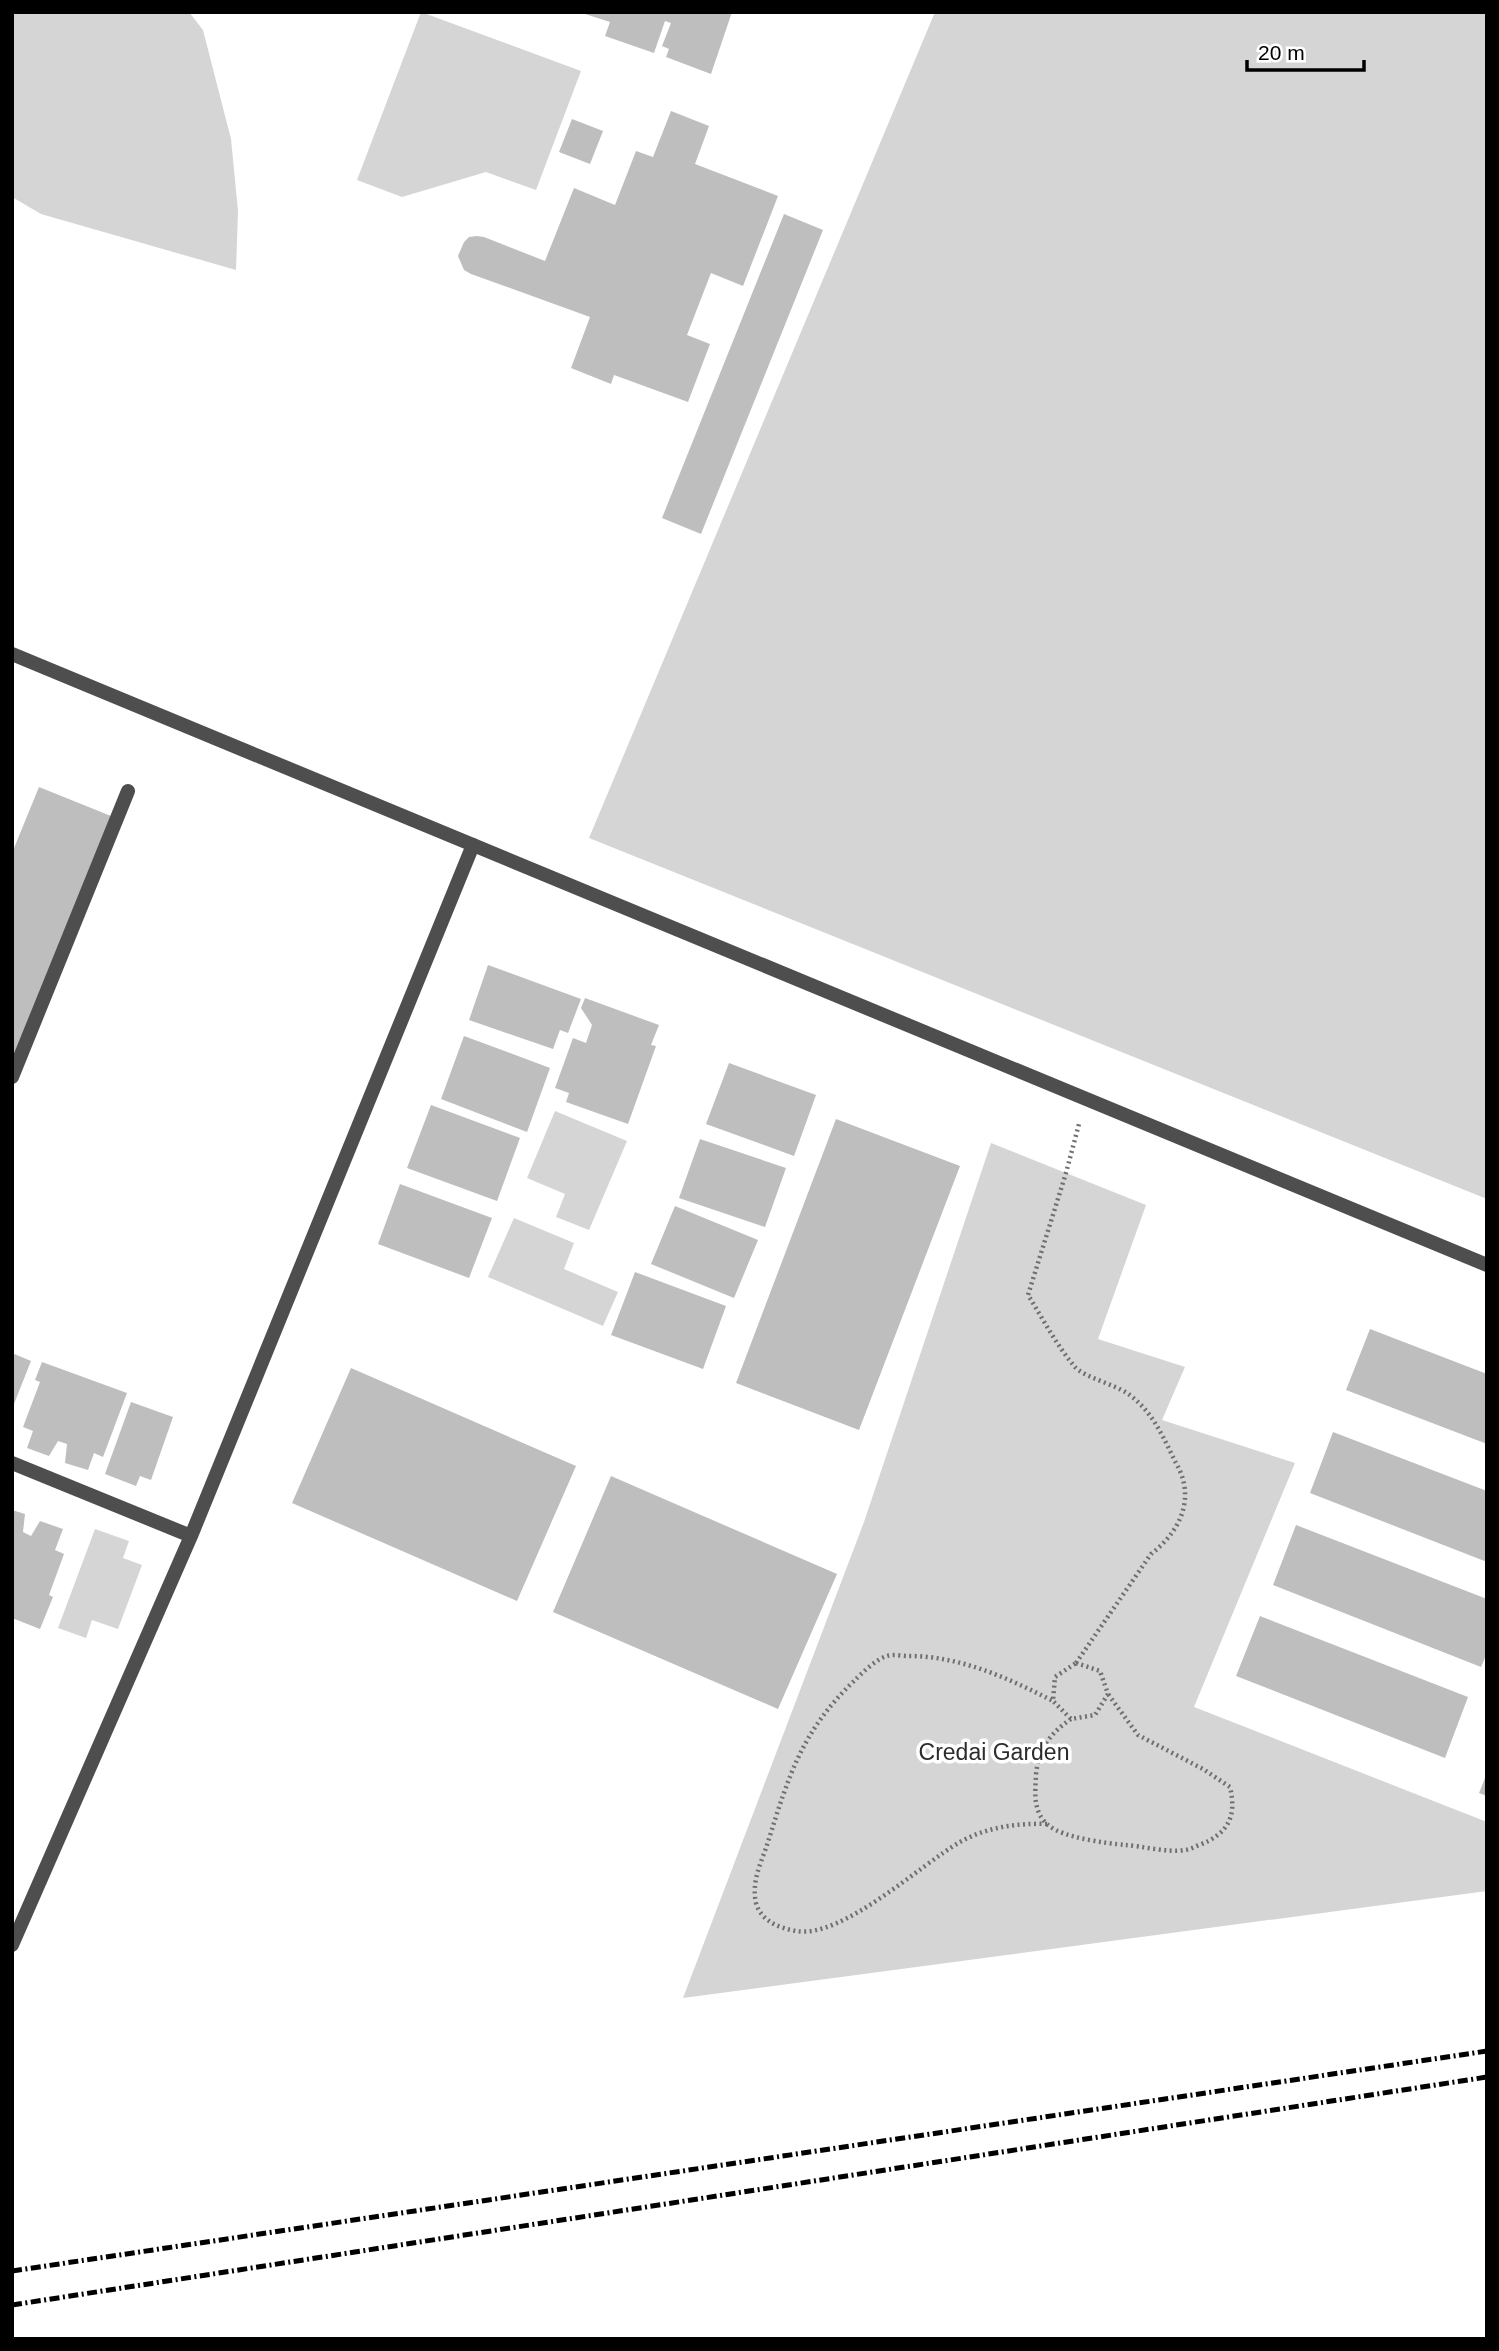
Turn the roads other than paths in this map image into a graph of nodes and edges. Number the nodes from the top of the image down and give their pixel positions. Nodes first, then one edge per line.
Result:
1 (12, 654) edge
2 (128, 791) dead end
3 (473, 845) junction
4 (12, 1077) edge
5 (1487, 1265) edge
6 (12, 1463) edge
7 (191, 1536) junction
8 (12, 1945) edge

1 - 3 street
2 - 4 street
3 - 5 street
3 - 7 street
6 - 7 street
7 - 8 street

